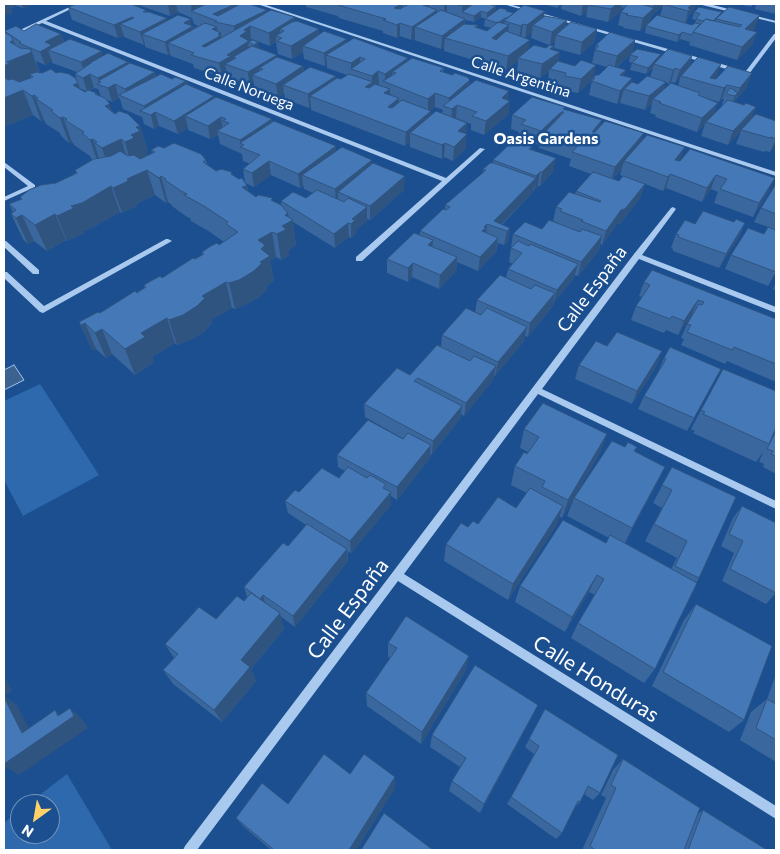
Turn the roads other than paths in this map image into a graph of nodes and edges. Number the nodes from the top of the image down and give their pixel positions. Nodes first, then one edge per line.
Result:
1 (80, 4) edge
2 (259, 4) edge
3 (504, 4) edge
4 (704, 4) edge
5 (42, 21) junction
6 (776, 22) edge
7 (776, 35) edge
8 (5, 38) edge
9 (482, 149) dead end
10 (4, 164) edge
11 (776, 174) edge
12 (446, 180) junction
13 (4, 199) edge
14 (673, 208) dead end
15 (168, 241) dead end
16 (4, 243) edge
17 (637, 256) junction
18 (359, 259) dead end
19 (36, 272) dead end
20 (4, 274) edge
21 (776, 310) edge
22 (536, 390) junction
23 (776, 505) edge
24 (396, 575) junction
25 (776, 814) edge
26 (189, 850) edge

1 - 5 street
2 - 11 street, Calle Argentina
3 - 7 street
4 - 6 street
5 - 8 street
5 - 12 street, Calle Noruega
9 - 12 street
10 - 13 street
12 - 18 street
14 - 17 street, Calle España
15 - 20 street
16 - 19 street
17 - 21 street
17 - 22 street, Calle España
22 - 23 street
22 - 24 street, Calle España
24 - 25 street, Calle Honduras
24 - 26 street, Calle España

